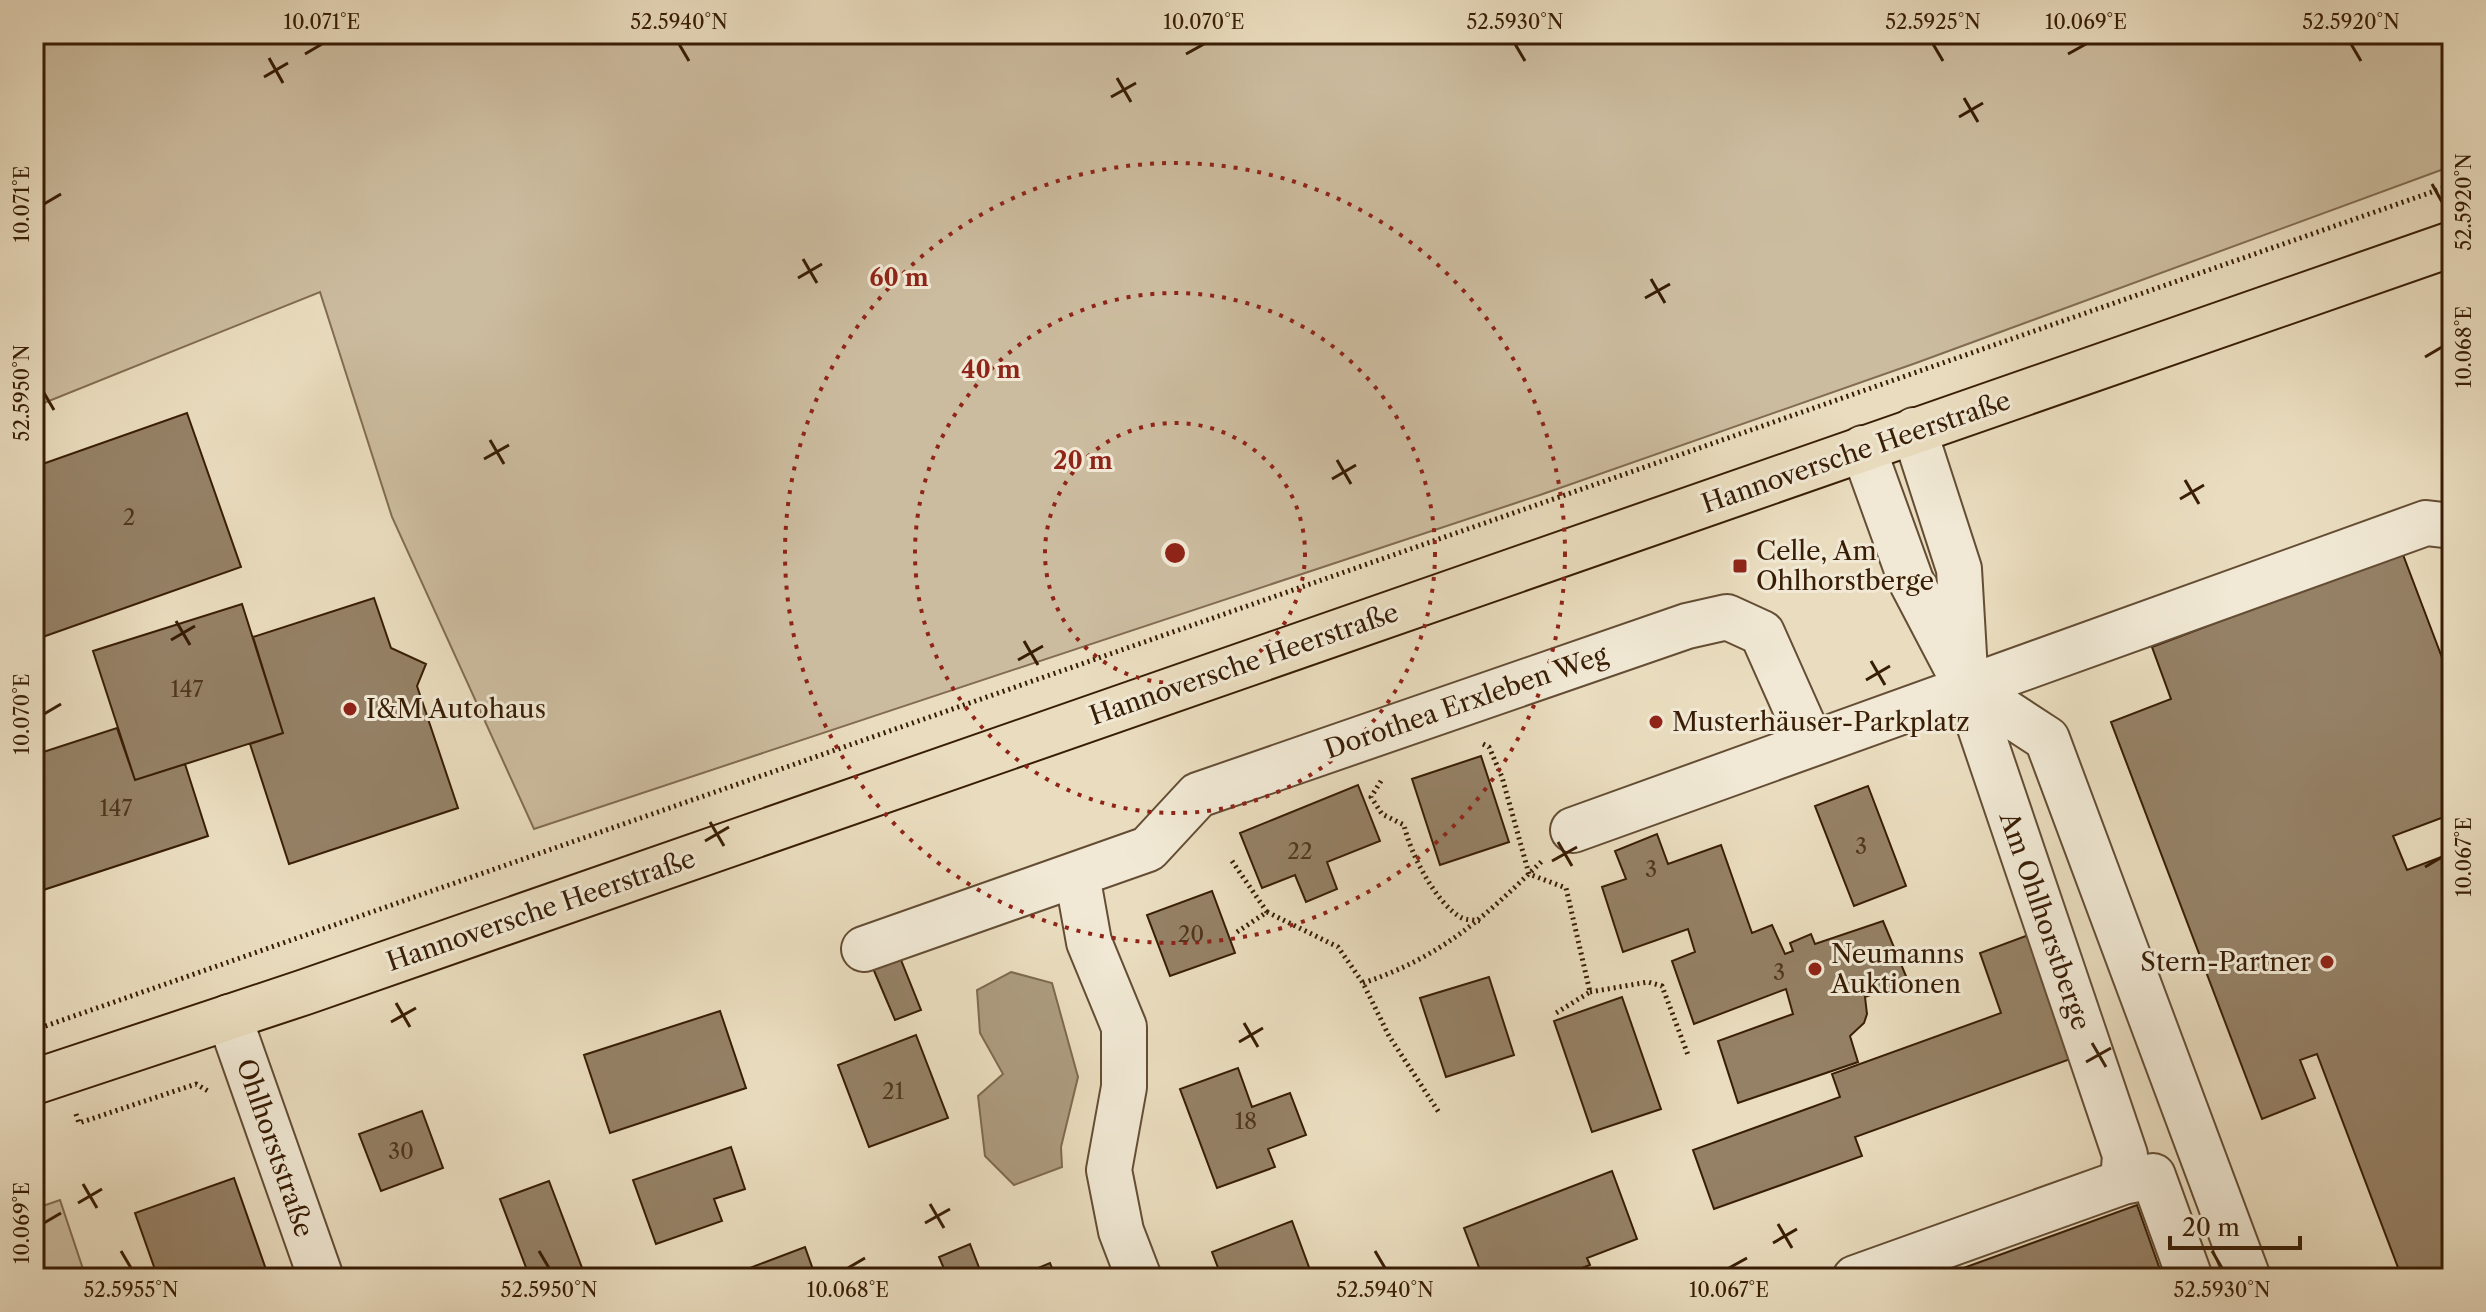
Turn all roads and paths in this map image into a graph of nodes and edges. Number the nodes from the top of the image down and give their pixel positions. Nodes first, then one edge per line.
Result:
1 (2452, 185) edge
2 (2452, 244) edge
3 (1914, 430) junction
4 (1863, 448) junction
5 (2439, 524) edge
6 (1966, 686) junction
7 (1477, 742) dead end
8 (1811, 743) junction
9 (1392, 775) dead end
10 (1573, 830) joint
11 (1232, 861) dead end
12 (1529, 874) junction
13 (1077, 875) junction
14 (1267, 912) junction
15 (1481, 921) junction
16 (1237, 932) dead end
17 (864, 949) dead end
18 (1363, 983) junction
19 (1590, 992) junction
20 (1556, 1013) dead end
21 (229, 1017) junction
22 (34, 1030) edge
23 (1688, 1055) dead end
24 (34, 1082) edge
25 (1440, 1114) dead end
26 (2124, 1168) junction
27 (321, 1278) edge
28 (1139, 1278) edge
29 (1855, 1278) edge
30 (2190, 1278) edge
31 (2248, 1278) edge

1 - 22 path
2 - 3 main road, Hannoversche Heerstraße
3 - 4 main road, Hannoversche Heerstraße
3 - 6 street, Am Ohlhorstberge
4 - 6 street, Am Ohlhorstberge
4 - 21 main road, Hannoversche Heerstraße
5 - 6 street
6 - 8 street
6 - 26 street, Am Ohlhorstberge
6 - 31 street
7 - 12 path
8 - 10 street
8 - 13 street, Dorothea Erxleben Weg
9 - 15 path
10 - 12 path
11 - 14 path
12 - 15 path
12 - 19 path
13 - 17 street, Dorothea Erxleben Weg
13 - 28 street
14 - 16 path
14 - 18 path
15 - 18 path
18 - 25 path
19 - 20 path
19 - 23 path
21 - 24 main road, Hannoversche Heerstraße
21 - 27 street, Ohlhorststraße
26 - 29 street
26 - 30 street

